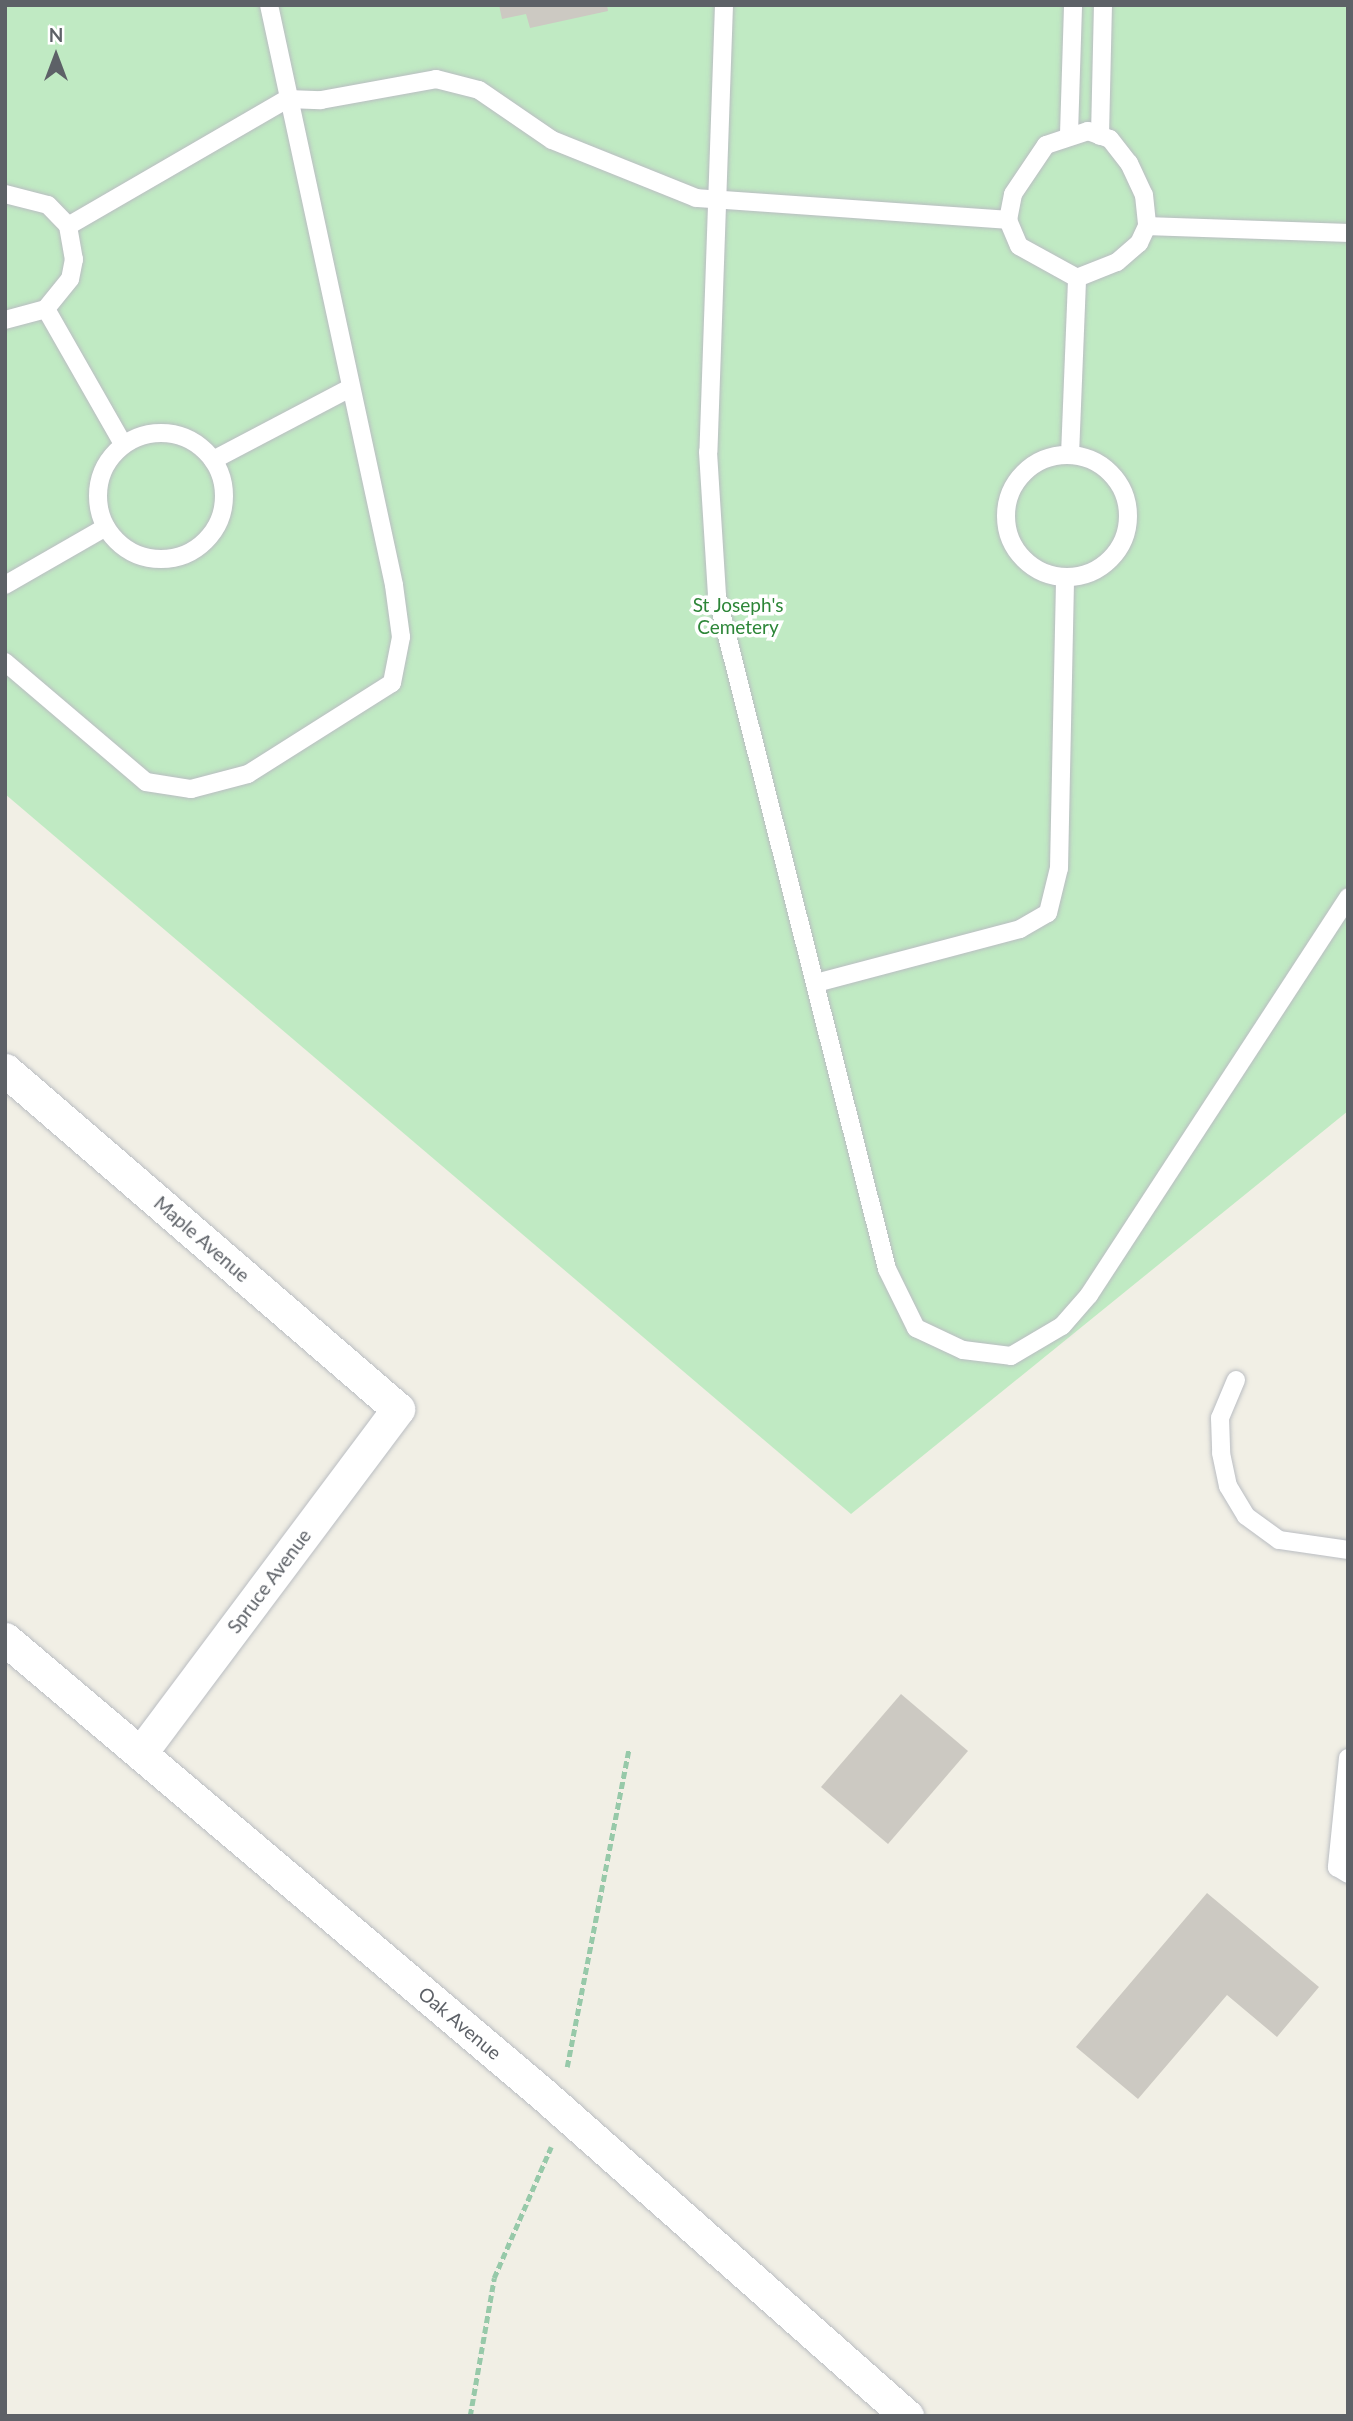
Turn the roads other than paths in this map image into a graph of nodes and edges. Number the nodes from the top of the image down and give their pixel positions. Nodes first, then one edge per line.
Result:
1 (269, 5) edge
2 (724, 5) edge
3 (1073, 5) edge
4 (1103, 5) edge
5 (287, 99) junction
6 (1069, 134) junction
7 (1100, 136) junction
8 (5, 194) edge
9 (717, 200) junction
10 (1008, 220) junction
11 (68, 226) junction
12 (1147, 226) junction
13 (1348, 233) edge
14 (1077, 278) junction
15 (46, 309) junction
16 (5, 320) edge
17 (350, 388) junction
18 (123, 444) junction
19 (1070, 455) junction
20 (213, 460) junction
21 (106, 527) junction
22 (1065, 578) junction
23 (5, 585) edge
24 (5, 662) edge
25 (1348, 897) edge
26 (816, 983) junction
27 (5, 1070) edge
28 (1236, 1380) dead end
29 (398, 1409) joint
30 (1348, 1550) edge
31 (5, 1639) edge
32 (141, 1753) junction
33 (1348, 1758) edge
34 (1348, 1874) edge
35 (907, 2416) edge

1 - 5 lane
2 - 9 lane
3 - 6 lane
4 - 7 lane
5 - 9 lane
5 - 11 lane
5 - 17 lane
6 - 7 lane
6 - 10 lane
7 - 12 lane
8 - 11 lane
9 - 10 lane
9 - 26 lane
10 - 14 lane
11 - 15 lane
12 - 13 lane
12 - 14 lane
14 - 19 lane
15 - 16 lane
15 - 18 lane
17 - 20 lane
17 - 24 lane
18 - 20 lane
18 - 21 lane
19 - 22 lane
19 - 22 lane
20 - 21 lane
21 - 23 lane
22 - 26 lane
25 - 26 lane
27 - 29 street, Maple Avenue
28 - 30 lane
29 - 32 street, Spruce Avenue
31 - 32 street, Oak Avenue
32 - 35 street, Oak Avenue
33 - 34 lane

